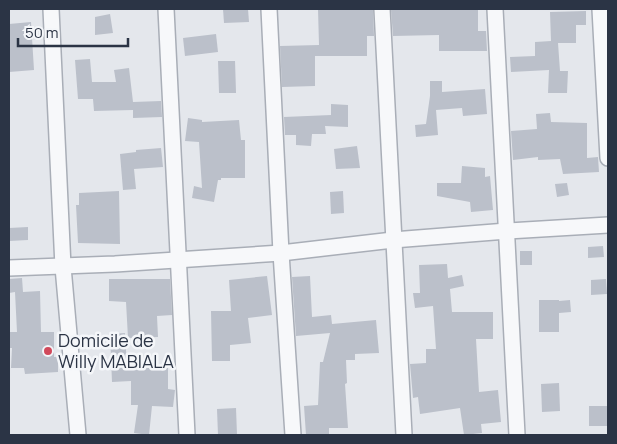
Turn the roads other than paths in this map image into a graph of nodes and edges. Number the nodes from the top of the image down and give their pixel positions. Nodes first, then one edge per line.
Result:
1 (52, 9) edge
2 (166, 9) edge
3 (269, 9) edge
4 (382, 9) edge
5 (495, 9) edge
6 (600, 9) edge
7 (608, 158) edge
8 (608, 225) edge
9 (507, 230) junction
10 (393, 240) junction
11 (281, 253) junction
12 (179, 259) junction
13 (63, 267) junction
14 (9, 268) edge
15 (78, 435) edge
16 (187, 435) edge
17 (293, 435) edge
18 (404, 435) edge
19 (517, 435) edge

1 - 13 street
2 - 12 street
3 - 11 street
4 - 10 street
5 - 9 street
6 - 7 street
8 - 9 street
9 - 10 street
9 - 19 street
10 - 11 street
10 - 18 street
11 - 12 street
11 - 17 street
12 - 13 street
12 - 16 street
13 - 14 street
13 - 15 street

